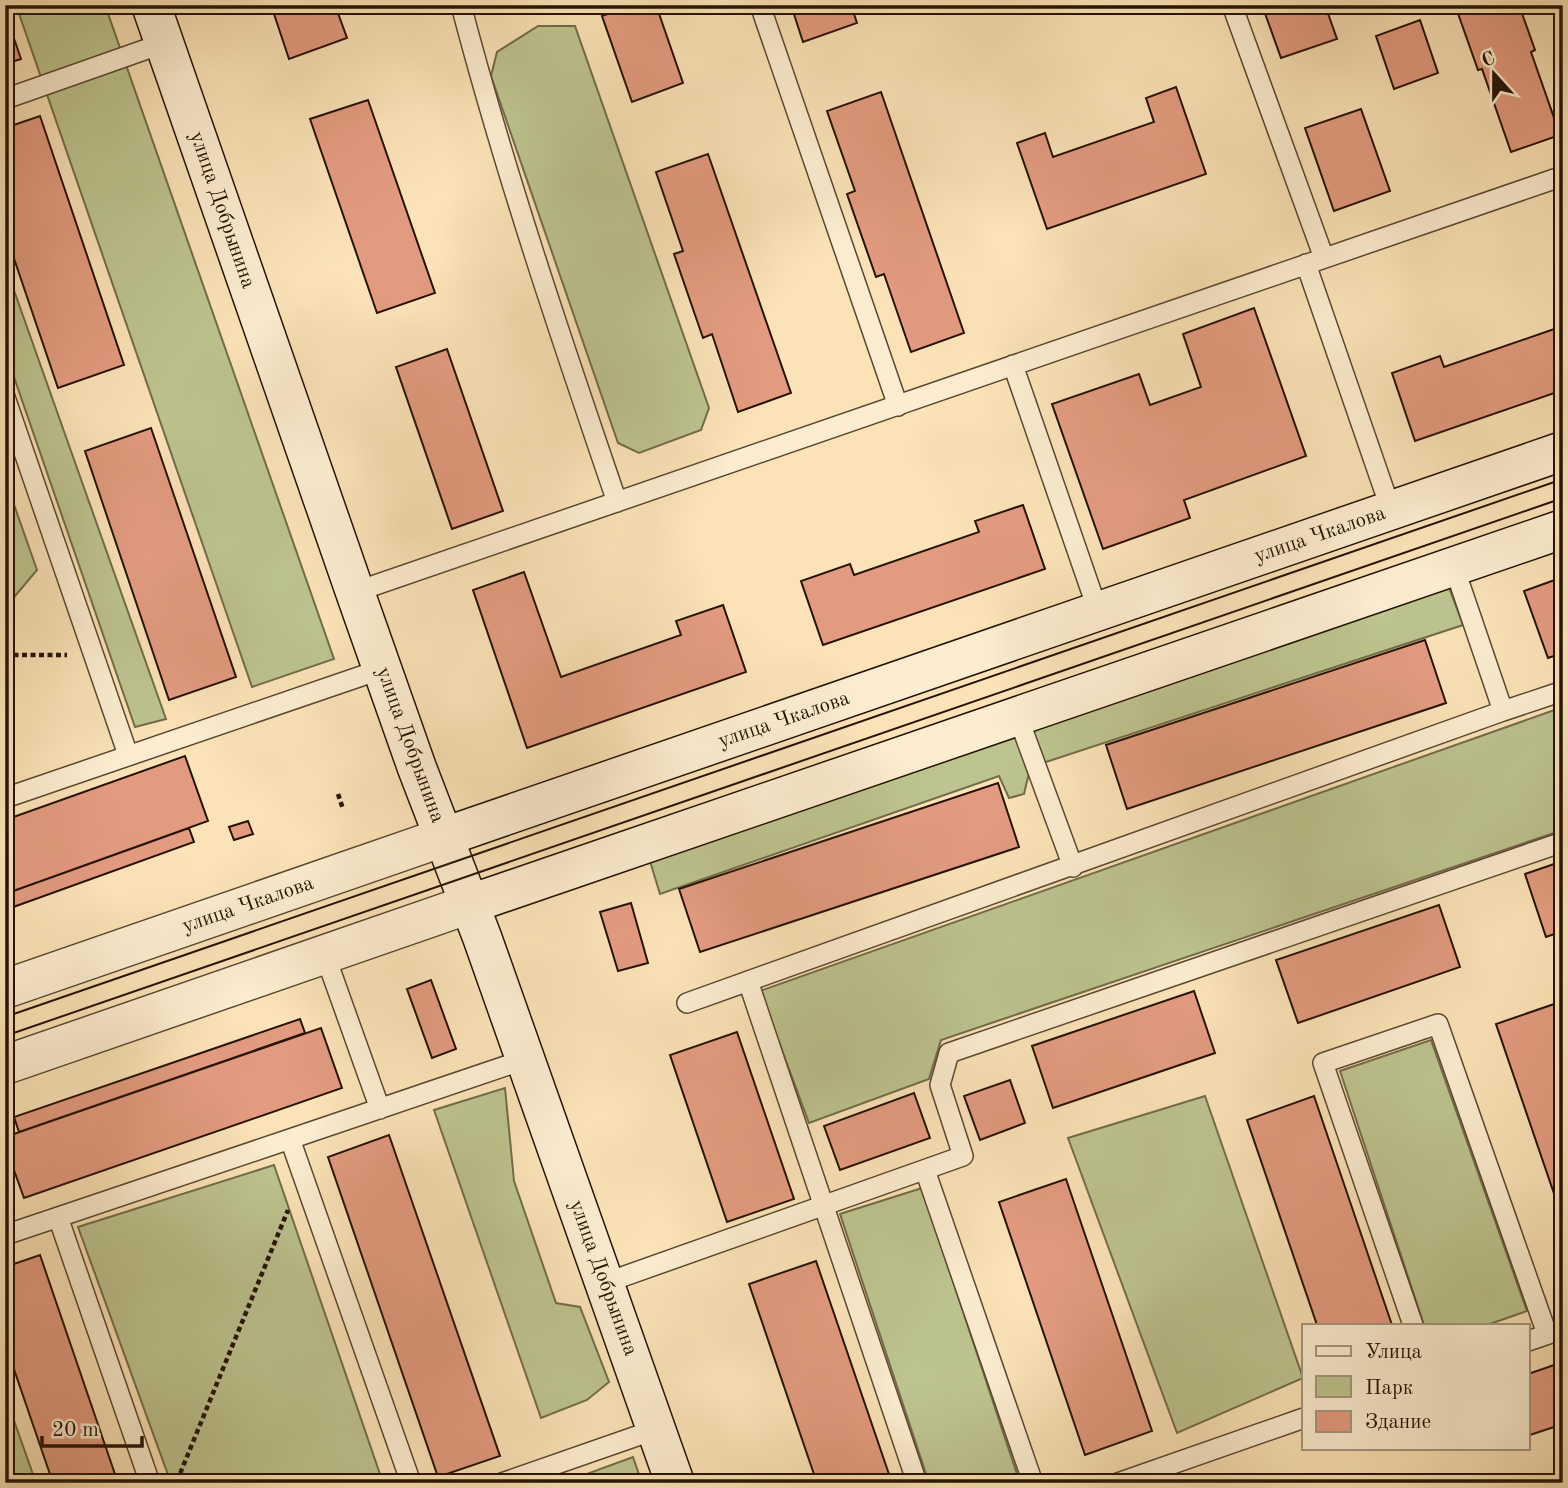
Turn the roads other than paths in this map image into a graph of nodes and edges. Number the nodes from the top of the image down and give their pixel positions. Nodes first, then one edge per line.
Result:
1 (151, 5) edge
2 (461, 5) edge
3 (760, 5) edge
4 (1233, 5) edge
5 (164, 43) junction
6 (5, 99) edge
7 (1563, 176) edge
8 (1315, 261) junction
9 (1013, 365) junction
10 (5, 397) edge
11 (898, 406) junction
12 (1563, 451) edge
13 (617, 502) junction
14 (1391, 510) junction
15 (1563, 529) edge
16 (1454, 567) junction
17 (355, 592) junction
18 (1098, 611) junction
19 (382, 669) junction
20 (1563, 691) edge
21 (1503, 711) junction
22 (1018, 717) junction
23 (128, 755) junction
24 (5, 798) edge
25 (444, 837) junction
26 (1563, 842) edge
27 (1073, 867) junction
28 (470, 904) junction
29 (325, 955) junction
30 (748, 981) junction
31 (5, 989) edge
32 (687, 1003) dead end
33 (526, 1059) junction
34 (5, 1066) edge
35 (380, 1109) junction
36 (290, 1139) junction
37 (925, 1170) junction
38 (825, 1206) junction
39 (58, 1217) junction
40 (5, 1231) edge
41 (605, 1283) junction
42 (1413, 1324) edge
43 (1555, 1331) edge
44 (1530, 1340) edge
45 (1302, 1419) edge
46 (657, 1429) junction
47 (149, 1483) edge
48 (411, 1483) edge
49 (502, 1483) edge
50 (676, 1483) edge
51 (917, 1483) edge
52 (1033, 1483) edge
53 (1118, 1483) edge

1 - 5 main road, улица Добрынина
2 - 13 lane
3 - 11 lane
4 - 8 lane
5 - 6 lane
5 - 17 main road, улица Добрынина
7 - 8 lane
8 - 9 lane
8 - 14 lane
9 - 11 lane
9 - 18 lane
10 - 23 lane
11 - 13 lane
12 - 14 main road, улица Чкалова
13 - 17 lane
14 - 18 main road, улица Чкалова
15 - 16 main road
16 - 21 lane
16 - 22 main road
17 - 19 main road, улица Добрынина
18 - 25 main road, улица Чкалова
19 - 23 lane
19 - 25 main road, улица Добрынина
20 - 21 lane
21 - 27 lane
22 - 27 lane
22 - 28 main road
23 - 24 lane
25 - 28 main road, улица Добрынина
25 - 31 main road, улица Чкалова
26 - 37 lane
27 - 30 lane
28 - 29 main road
28 - 33 main road, улица Добрынина
29 - 34 main road
29 - 35 lane
30 - 32 lane
30 - 38 lane
33 - 35 lane
33 - 41 main road, улица Добрынина
35 - 36 lane
36 - 39 lane
36 - 48 lane
37 - 38 lane
37 - 52 lane
38 - 41 lane
38 - 51 lane
39 - 40 lane
39 - 47 lane
41 - 46 main road, улица Добрынина
42 - 43 lane
43 - 44 lane
45 - 53 lane
46 - 49 lane
46 - 50 main road, улица Добрынина

